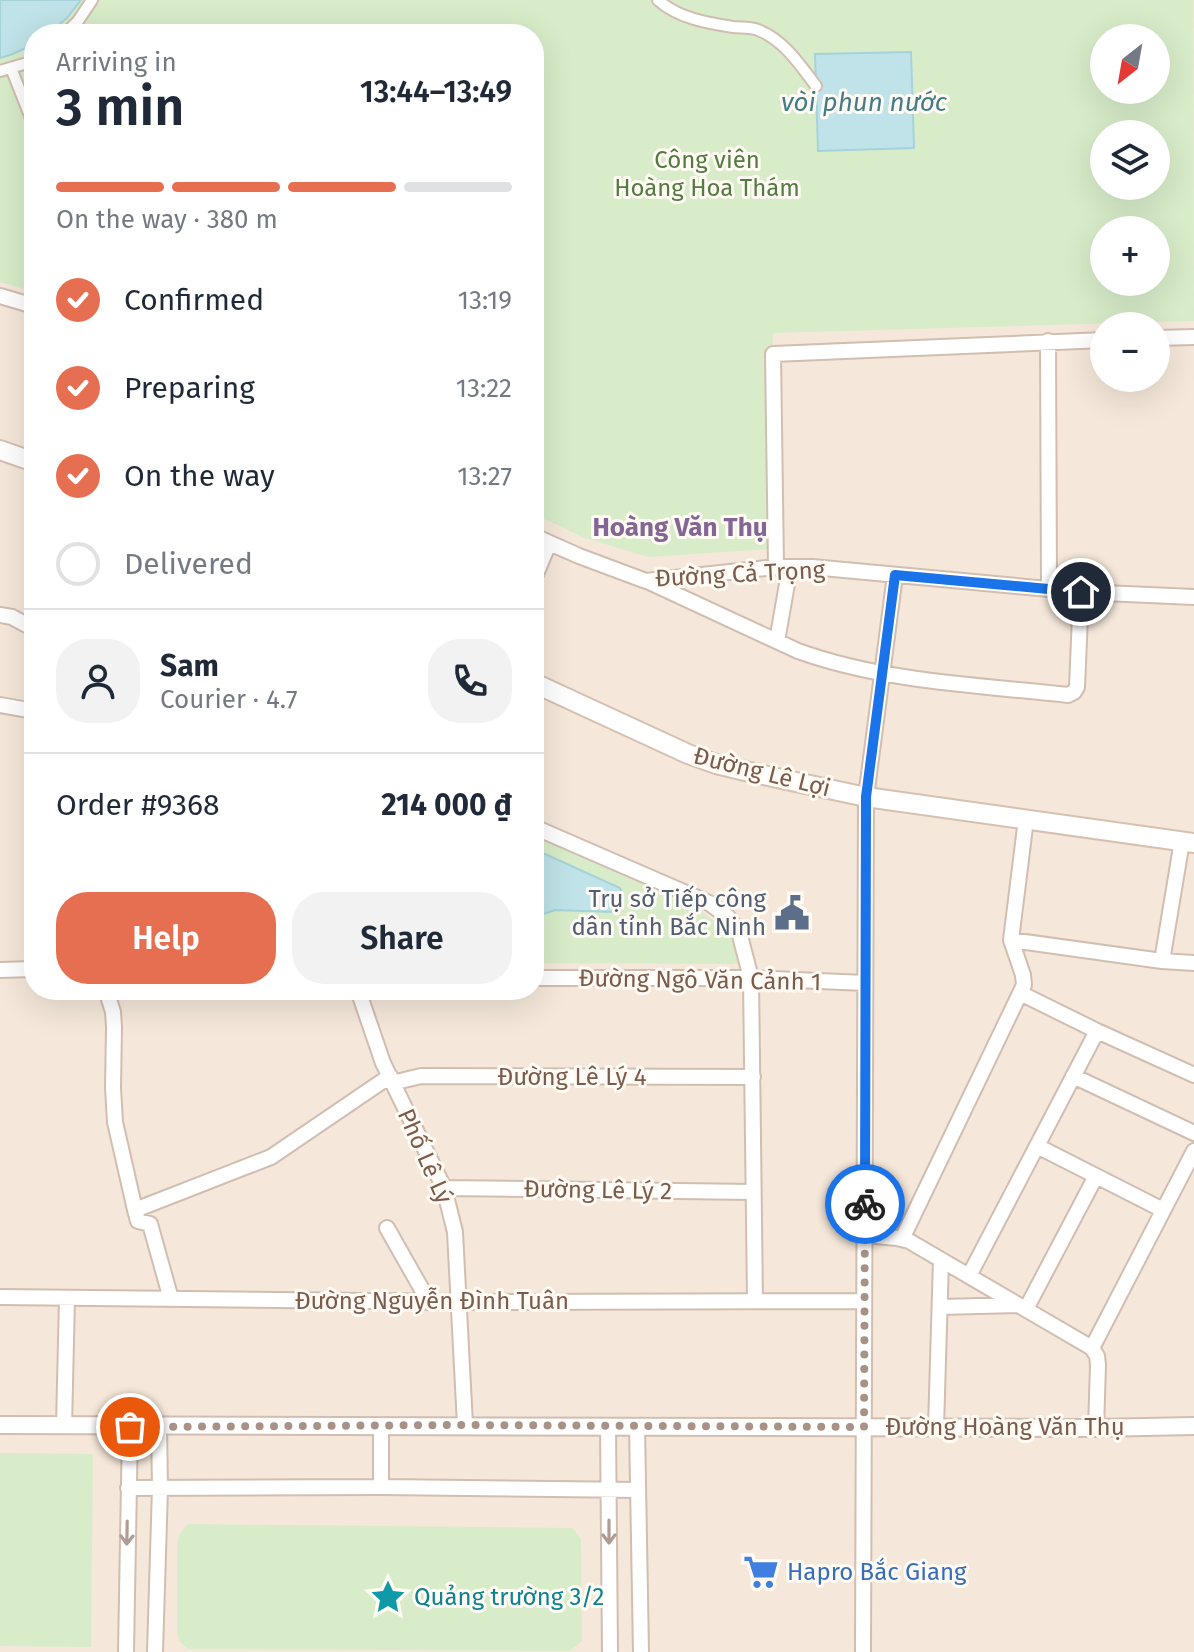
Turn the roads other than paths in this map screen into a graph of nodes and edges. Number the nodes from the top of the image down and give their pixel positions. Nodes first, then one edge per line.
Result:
1 (92, 0) edge
2 (658, 0) edge
3 (75, 24) edge
4 (6, 70) edge
5 (816, 86) dead end
6 (24, 106) edge
7 (0, 296) edge
8 (24, 303) edge
9 (1194, 337) edge
10 (1170, 338) edge
11 (1090, 340) edge
12 (1048, 341) junction
13 (0, 450) edge
14 (24, 458) edge
15 (544, 541) edge
16 (549, 543) junction
17 (544, 555) edge
18 (783, 567) junction
19 (895, 575) junction
20 (646, 581) junction
21 (1049, 588) junction
22 (1081, 592) junction
23 (1194, 597) edge
24 (0, 615) edge
25 (24, 624) edge
26 (777, 641) junction
27 (882, 674) junction
28 (544, 688) edge
29 (0, 705) edge
30 (24, 709) edge
31 (866, 797) junction
32 (1026, 819) junction
33 (544, 831) edge
34 (1188, 842) edge
35 (1011, 940) junction
36 (1162, 961) junction
37 (1194, 963) edge
38 (24, 969) edge
39 (0, 970) edge
40 (544, 978) edge
41 (751, 978) junction
42 (865, 983) junction
43 (1020, 993) junction
44 (109, 1000) edge
45 (361, 1000) edge
46 (1097, 1031) junction
47 (1194, 1075) edge
48 (1073, 1076) junction
49 (753, 1077) junction
50 (391, 1080) junction
51 (1194, 1133) edge
52 (1037, 1146) junction
53 (1194, 1151) edge
54 (1096, 1176) junction
55 (444, 1188) junction
56 (753, 1192) junction
57 (135, 1210) junction
58 (1163, 1210) junction
59 (387, 1228) dead end
60 (865, 1235) junction
61 (902, 1239) junction
62 (941, 1260) junction
63 (969, 1276) junction
64 (0, 1297) edge
65 (67, 1298) junction
66 (171, 1299) junction
67 (755, 1300) junction
68 (864, 1301) junction
69 (429, 1302) junction
70 (459, 1302) junction
71 (940, 1307) junction
72 (1022, 1307) junction
73 (1092, 1348) junction
74 (0, 1425) edge
75 (465, 1425) junction
76 (64, 1426) junction
77 (381, 1426) junction
78 (608, 1426) junction
79 (1194, 1426) edge
80 (130, 1427) junction
81 (159, 1427) junction
82 (637, 1427) junction
83 (864, 1427) junction
84 (936, 1427) junction
85 (1096, 1428) junction
86 (381, 1487) junction
87 (128, 1488) junction
88 (160, 1488) junction
89 (609, 1489) junction
90 (638, 1490) junction
91 (126, 1652) edge
92 (155, 1652) edge
93 (610, 1652) edge
94 (641, 1652) edge
95 (863, 1652) edge

1 - 3 street
2 - 5 street
4 - 6 street
7 - 8 street
9 - 10 street
11 - 12 street
12 - 18 street
12 - 21 street
13 - 14 main road
15 - 16 street, Đường Cả Trọng
16 - 17 street
16 - 20 street, Đường Cả Trọng
18 - 19 street, Đường Cả Trọng
18 - 20 street, Đường Cả Trọng
18 - 26 street
19 - 21 street, Đường Cả Trọng
19 - 27 street
20 - 26 street
21 - 22 street, Đường Cả Trọng
22 - 23 street, Đường Cả Trọng
22 - 27 street
24 - 25 street
26 - 27 street
27 - 31 street
28 - 31 main road, Đường Lê Lợi
29 - 30 street
31 - 32 main road, Đường Lê Lợi
31 - 42 street
32 - 34 main road, Đường Lê Lợi
32 - 35 street
33 - 41 street
34 - 36 street
35 - 36 street
35 - 43 street
36 - 37 street
38 - 39 street
40 - 41 street, Đường Ngô Văn Cảnh 1
41 - 42 street, Đường Ngô Văn Cảnh 1
41 - 49 street
42 - 60 street
43 - 46 street
43 - 61 street
44 - 57 street
45 - 50 street, Phố Lê Lý
46 - 47 street
46 - 48 street
48 - 51 street
48 - 52 street
49 - 50 street, Đường Lê Lý 4
49 - 56 street
50 - 55 street, Phố Lê Lý
50 - 57 street
52 - 54 street
52 - 63 street
53 - 58 street
54 - 58 street
54 - 72 street
55 - 56 street, Đường Lê Lý 2
55 - 70 street, Phố Lê Lý
56 - 67 street
57 - 66 street
58 - 73 street
59 - 69 street
60 - 61 street
60 - 68 street
61 - 62 street
62 - 63 street
62 - 71 street
63 - 72 street
64 - 65 street, Đường Nguyễn Đình Tuân
65 - 66 street, Đường Nguyễn Đình Tuân
65 - 76 street
66 - 69 street, Đường Nguyễn Đình Tuân
67 - 68 street, Đường Nguyễn Đình Tuân
67 - 70 street, Đường Nguyễn Đình Tuân
68 - 83 street
69 - 70 street, Đường Nguyễn Đình Tuân
70 - 75 street, Phố Lê Lý
71 - 72 street
71 - 84 street
72 - 73 street
73 - 85 street
74 - 76 street, Đường Hoàng Văn Thụ
75 - 77 street, Đường Hoàng Văn Thụ
75 - 78 street, Đường Hoàng Văn Thụ
76 - 80 street, Đường Hoàng Văn Thụ
77 - 81 street, Đường Hoàng Văn Thụ
77 - 86 street
78 - 82 street, Đường Hoàng Văn Thụ
78 - 89 street
79 - 85 street, Đường Hoàng Văn Thụ
80 - 81 street, Đường Hoàng Văn Thụ
80 - 87 street
81 - 88 street
82 - 83 street, Đường Hoàng Văn Thụ
82 - 90 street
83 - 84 street, Đường Hoàng Văn Thụ
83 - 95 street
84 - 85 street, Đường Hoàng Văn Thụ
86 - 88 street
86 - 89 street
87 - 88 street
87 -> 91 street
88 - 92 street
89 - 90 street
89 -> 93 street
90 - 94 street

